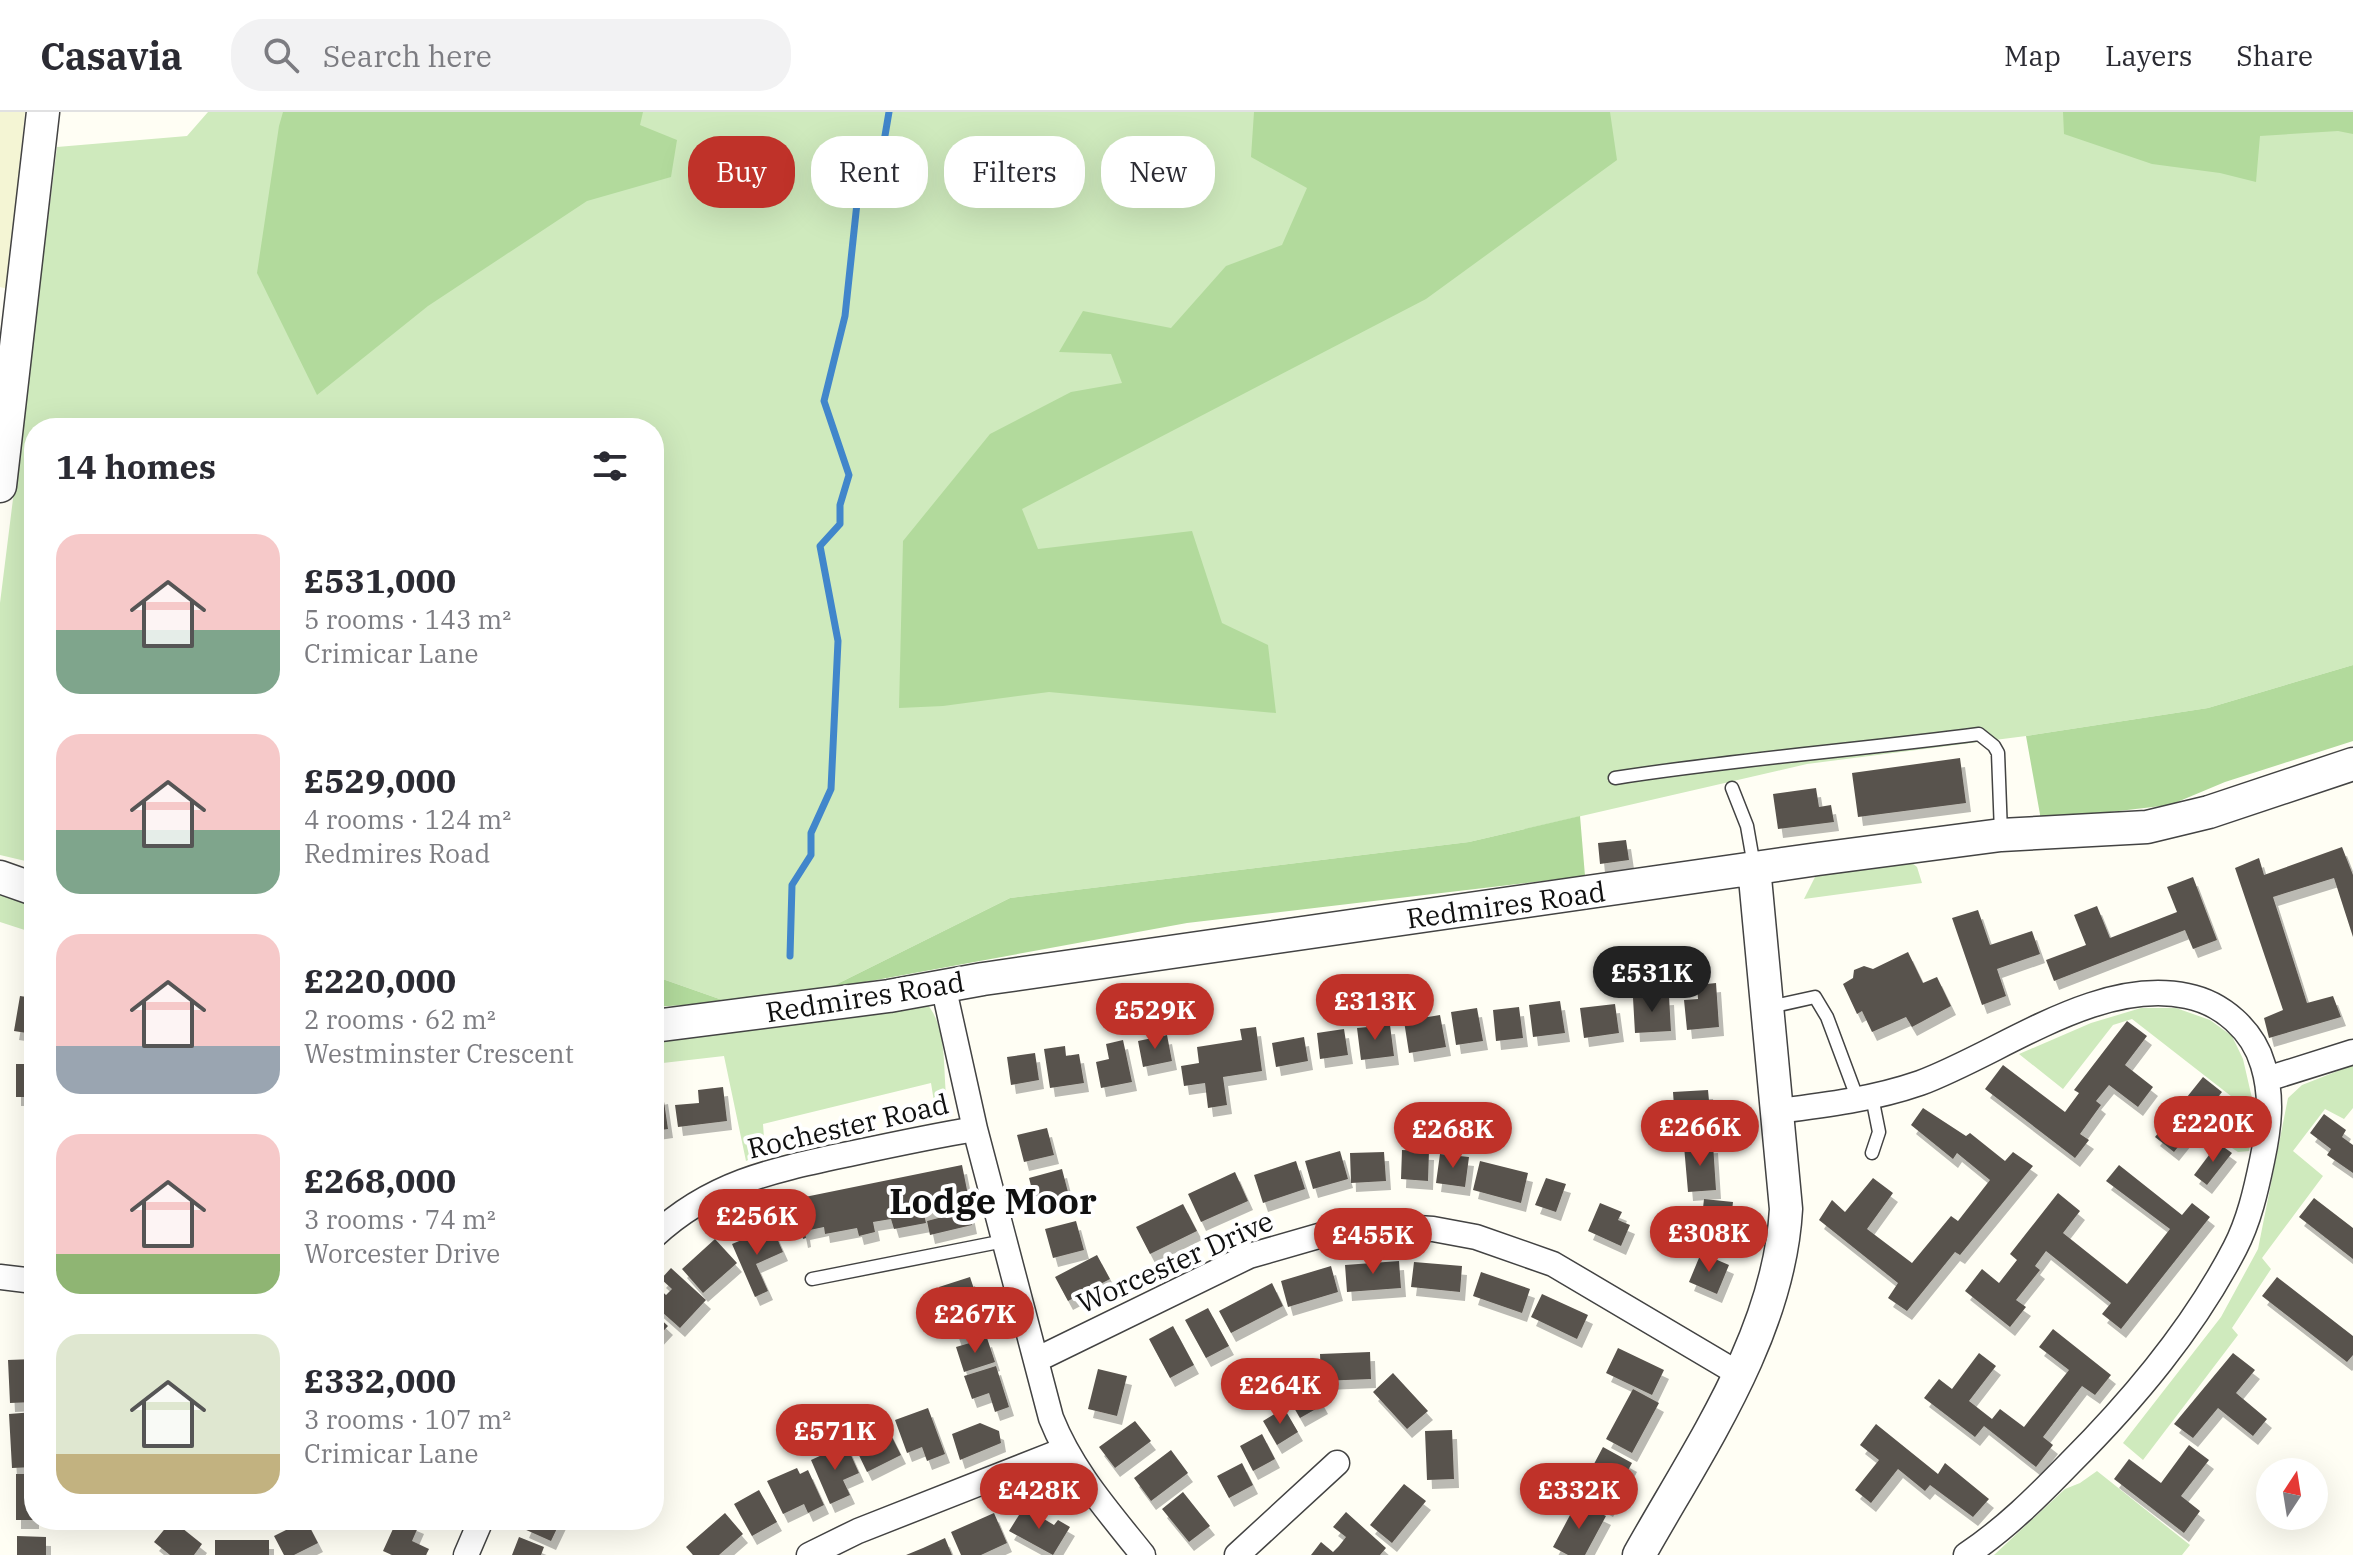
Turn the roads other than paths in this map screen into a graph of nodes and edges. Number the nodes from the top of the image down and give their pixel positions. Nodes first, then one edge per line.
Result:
1 (43, 112) edge
2 (0, 478) edge
3 (2353, 764) edge
4 (1615, 778) dead end
5 (1732, 788) dead end
6 (2001, 835) junction
7 (1754, 867) junction
8 (0, 877) edge
9 (24, 885) edge
10 (943, 985) junction
11 (1767, 1008) junction
12 (664, 1025) edge
13 (2353, 1052) edge
14 (2267, 1079) junction
15 (1865, 1098) junction
16 (1778, 1111) junction
17 (975, 1129) junction
18 (1872, 1153) dead end
19 (664, 1226) edge
20 (1004, 1241) junction
21 (0, 1277) edge
22 (812, 1279) dead end
23 (24, 1280) edge
24 (1036, 1360) junction
25 (1739, 1374) junction
26 (1064, 1450) junction
27 (1337, 1463) dead end
28 (477, 1530) edge
29 (1969, 1554) edge
30 (466, 1555) edge
31 (809, 1555) edge
32 (1143, 1555) edge
33 (1237, 1555) edge
34 (1639, 1555) edge

1 - 2 street
3 - 6 street, Redmires Road
4 - 6 lane
5 - 7 lane
6 - 7 street, Redmires Road
7 - 10 street, Redmires Road
7 - 11 street
8 - 9 street
10 - 12 street, Redmires Road
10 - 17 street
11 - 15 lane
11 - 16 street
13 - 14 street
14 - 15 street
14 - 29 street
15 - 16 street
15 - 18 lane
16 - 25 street
17 - 19 street, Rochester Road
17 - 20 street
20 - 22 lane
20 - 24 street
21 - 23 street
24 - 25 street, Worcester Drive
24 - 26 street
25 - 34 street
26 - 31 street
26 - 32 street
27 - 33 street
28 - 30 street

